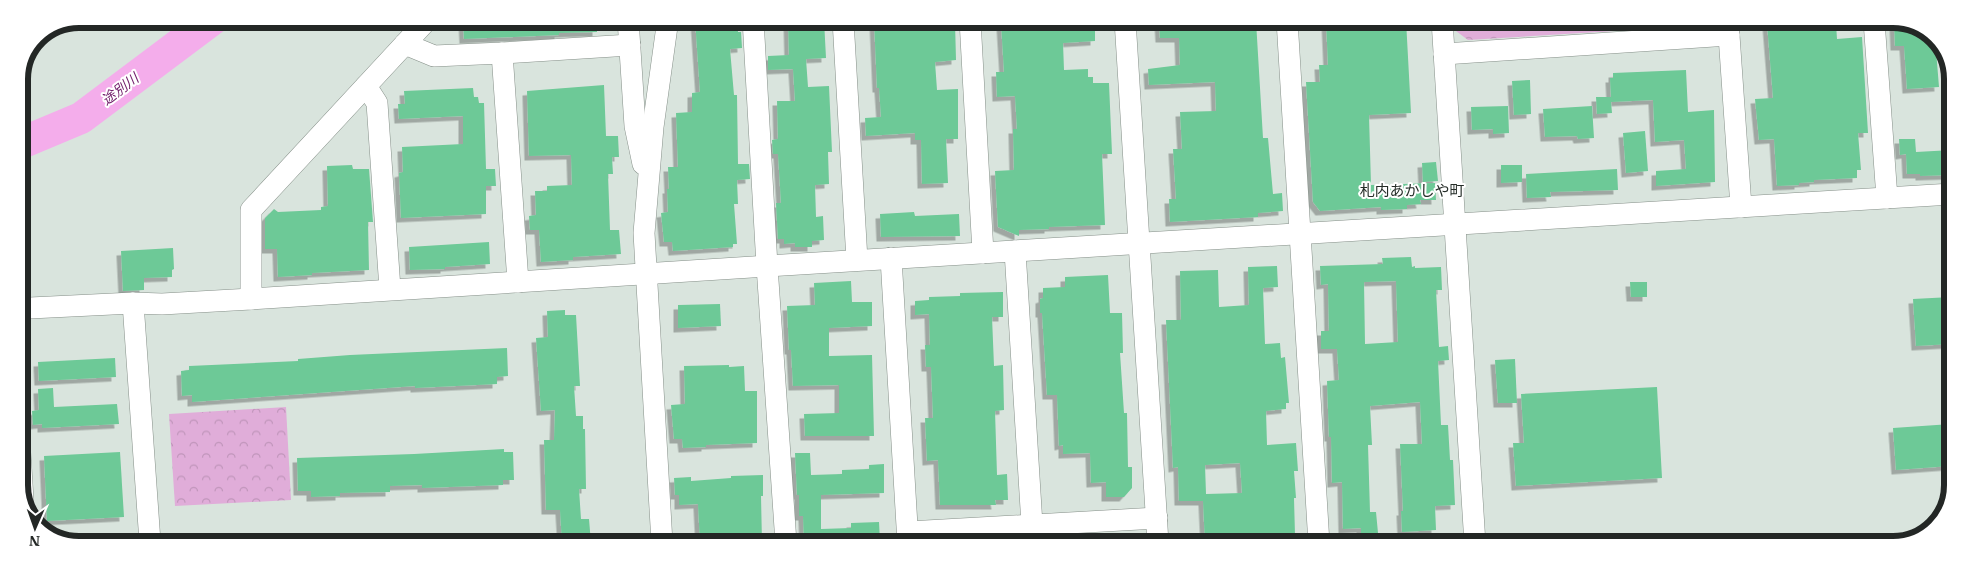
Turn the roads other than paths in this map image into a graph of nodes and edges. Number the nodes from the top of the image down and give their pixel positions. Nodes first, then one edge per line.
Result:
1 (420, 28) edge
2 (629, 28) edge
3 (667, 28) edge
4 (753, 28) edge
5 (843, 28) edge
6 (970, 28) edge
7 (1126, 28) edge
8 (1287, 28) edge
9 (1442, 28) edge
10 (1728, 28) edge
11 (1875, 28) edge
12 (405, 44) junction
13 (630, 45) junction
14 (502, 54) junction
15 (1444, 54) junction
16 (366, 86) junction
17 (647, 181) junction
18 (1943, 195) edge
19 (1887, 198) junction
20 (1740, 206) junction
21 (1455, 223) junction
22 (1299, 233) junction
23 (1139, 243) junction
24 (1015, 251) junction
25 (983, 253) junction
26 (891, 258) junction
27 (857, 260) junction
28 (767, 266) junction
29 (645, 274) junction
30 (518, 282) junction
31 (390, 289) junction
32 (251, 299) junction
33 (133, 303) junction
34 (28, 308) edge
35 (1157, 518) junction
36 (1032, 525) junction
37 (150, 536) edge
38 (662, 536) edge
39 (786, 536) edge
40 (908, 536) edge
41 (927, 536) edge
42 (1158, 536) edge
43 (1318, 536) edge
44 (1475, 536) edge

1 - 12 street
2 - 13 street
3 - 17 street
4 - 28 street
5 - 27 street
6 - 25 street
7 - 23 street
8 - 22 street
9 - 15 street
10 - 15 street
10 - 20 street
11 - 19 street
12 - 14 street
12 - 16 street
13 - 14 street
13 - 17 street
14 - 30 street
15 - 21 street
16 - 31 street
16 - 32 street
17 - 29 street
18 - 19 street
19 - 20 street
20 - 21 street
21 - 22 street
21 - 44 street
22 - 23 street
22 - 43 street
23 - 24 street
23 - 35 street
24 - 25 street
24 - 36 street
25 - 26 street
26 - 27 street
26 - 40 street
27 - 28 street
28 - 29 street
28 - 39 street
29 - 30 street
29 - 38 street
30 - 31 street
31 - 32 street
32 - 33 street
33 - 34 street
33 - 37 street
35 - 36 street
35 - 42 street
36 - 41 street

